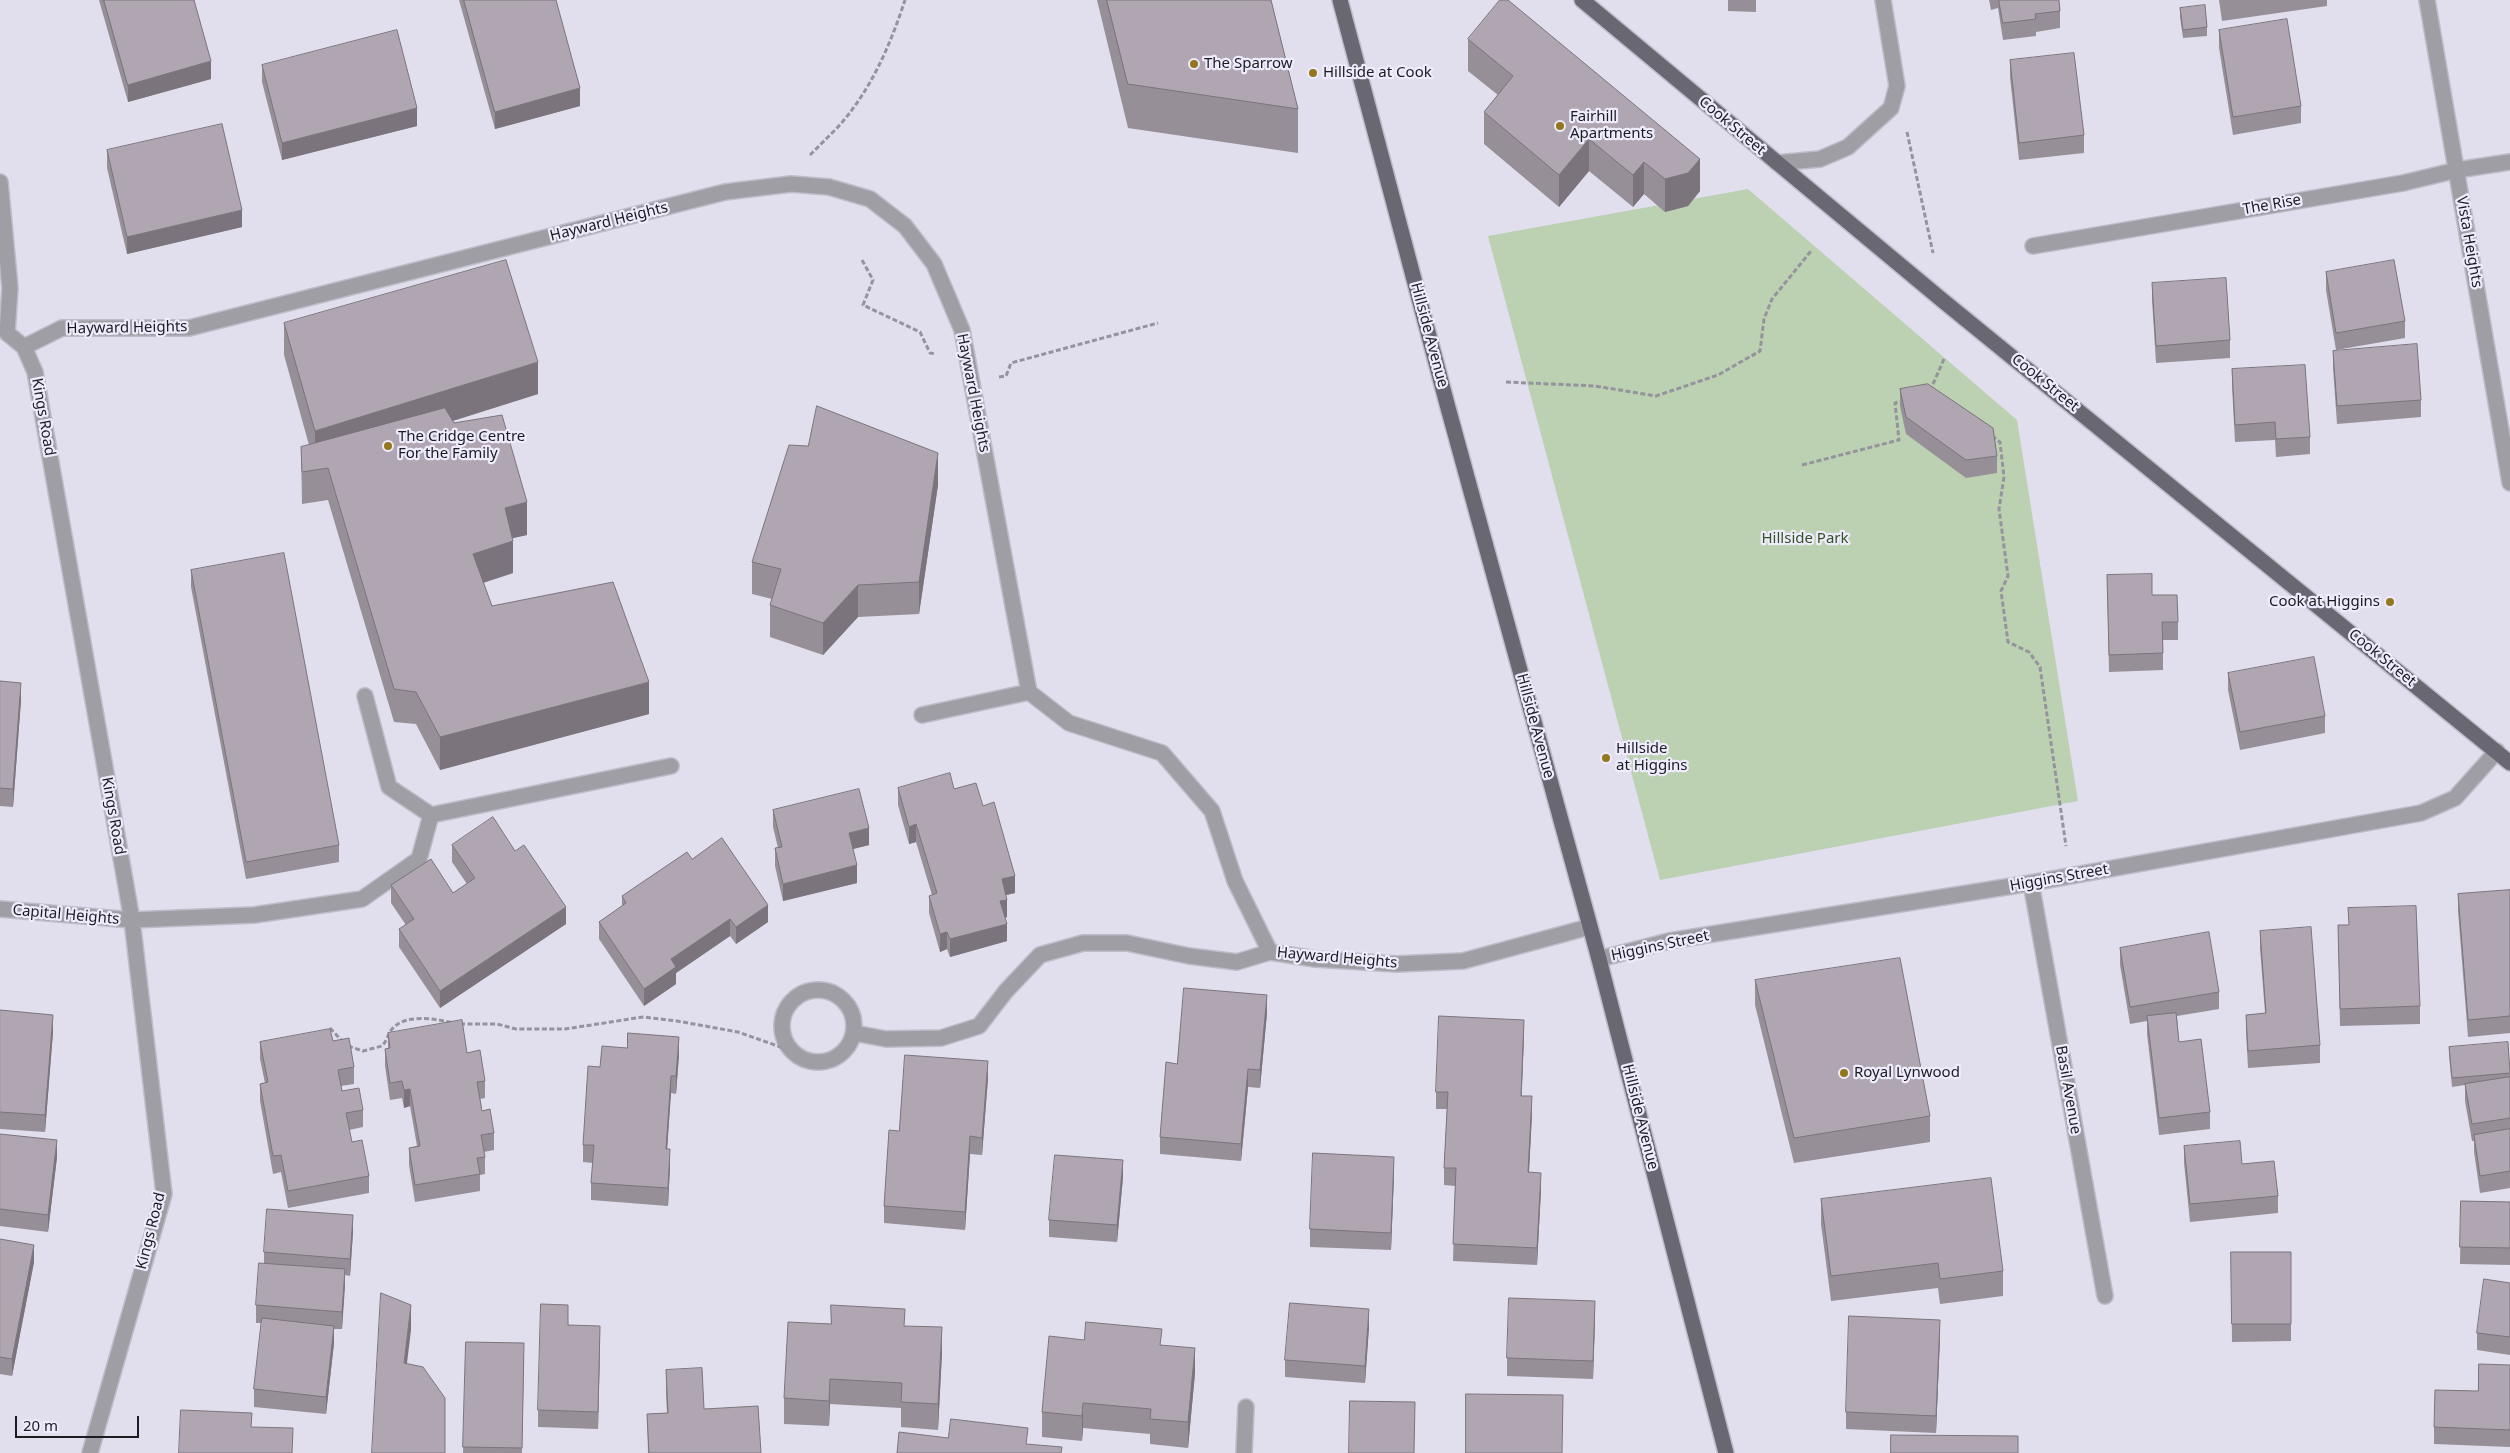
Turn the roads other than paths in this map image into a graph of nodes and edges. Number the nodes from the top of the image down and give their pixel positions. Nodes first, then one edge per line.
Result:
1 (1340, 0) edge
2 (1582, 0) edge
3 (1883, 0) edge
4 (2427, 0) edge
5 (2510, 162) edge
6 (1777, 163) junction
7 (2456, 170) junction
8 (0, 182) edge
9 (2033, 246) dead end
10 (0, 317) edge
11 (7, 333) junction
12 (24, 347) junction
13 (2510, 483) edge
14 (1029, 692) junction
15 (365, 696) dead end
16 (922, 715) dead end
17 (2497, 751) junction
18 (2510, 763) edge
19 (671, 766) dead end
20 (431, 815) junction
21 (2032, 883) junction
22 (0, 909) edge
23 (132, 920) junction
24 (1589, 927) junction
25 (1270, 952) junction
26 (1599, 959) junction
27 (854, 1033) junction
28 (2105, 1296) dead end
29 (1246, 1407) dead end
30 (90, 1453) edge
31 (1244, 1453) edge
32 (1726, 1453) edge

1 - 24 main road, Hillside Avenue
2 - 6 main road, Cook Street
3 - 6 street
4 - 7 street, Vista Heights
5 - 7 street, The Rise
6 - 17 main road, Cook Street
7 - 9 street, The Rise
7 - 13 street, Vista Heights
8 - 11 street
10 - 11 street
11 - 12 street, Kings Road
12 - 14 street, Hayward Heights
12 - 23 street, Kings Road
14 - 16 street
14 - 25 street, Hayward Heights
15 - 20 street
17 - 18 main road, Cook Street
17 - 21 street, Higgins Street
19 - 20 street
20 - 23 street, Capital Heights
21 - 26 street, Higgins Street
21 - 28 street, Basil Avenue
22 - 23 street, Capital Heights
23 - 30 street, Kings Road
24 - 25 street, Hayward Heights
24 - 26 main road, Hillside Avenue
25 - 27 street
26 - 32 main road, Hillside Avenue
27 - 27 street
29 - 31 street

